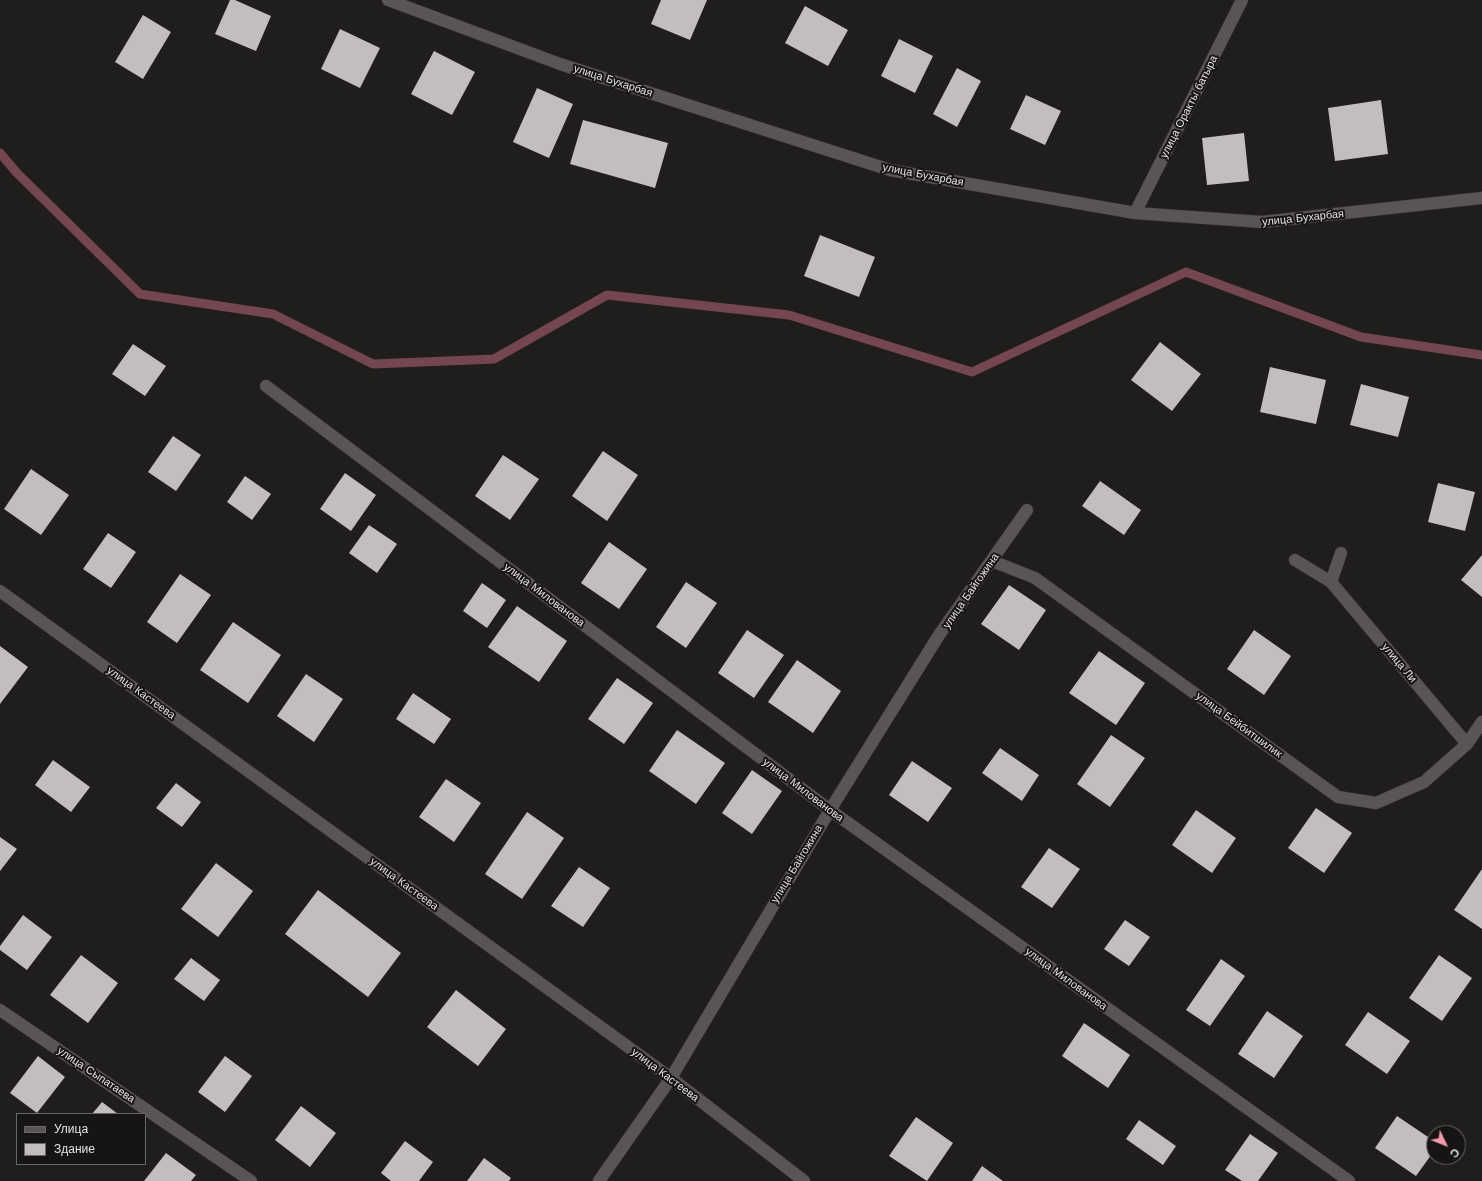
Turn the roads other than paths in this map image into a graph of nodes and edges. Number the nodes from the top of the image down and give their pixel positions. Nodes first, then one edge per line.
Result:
1 (388, 0) edge
2 (1242, 0) edge
3 (1482, 198) edge
4 (1135, 213) junction
5 (266, 386) dead end
6 (1027, 510) dead end
7 (1341, 554) dead end
8 (1295, 560) dead end
9 (992, 561) junction
10 (1331, 582) junction
11 (0, 591) edge
12 (1482, 722) edge
13 (1467, 744) junction
14 (830, 810) junction
15 (0, 1010) edge
16 (671, 1078) junction
17 (251, 1181) edge
18 (599, 1181) edge
19 (804, 1181) edge
20 (1349, 1181) edge

1 - 4 street, улица Бухарбая
2 - 4 street, улица Оракты батыра
3 - 4 street, улица Бухарбая
5 - 14 street, улица Милованова
6 - 9 street, улица Байгожина
7 - 10 street
8 - 10 street, улица Ли
9 - 13 street, улица Бейбитшилик
9 - 14 street, улица Байгожина
10 - 13 street, улица Ли
11 - 16 street, улица Кастеева
12 - 13 street, улица Бейбитшилик
14 - 16 street, улица Байгожина
14 - 20 street, улица Милованова
15 - 17 street, улица Сыпатаева
16 - 18 street, улица Байгожина
16 - 19 street, улица Кастеева

